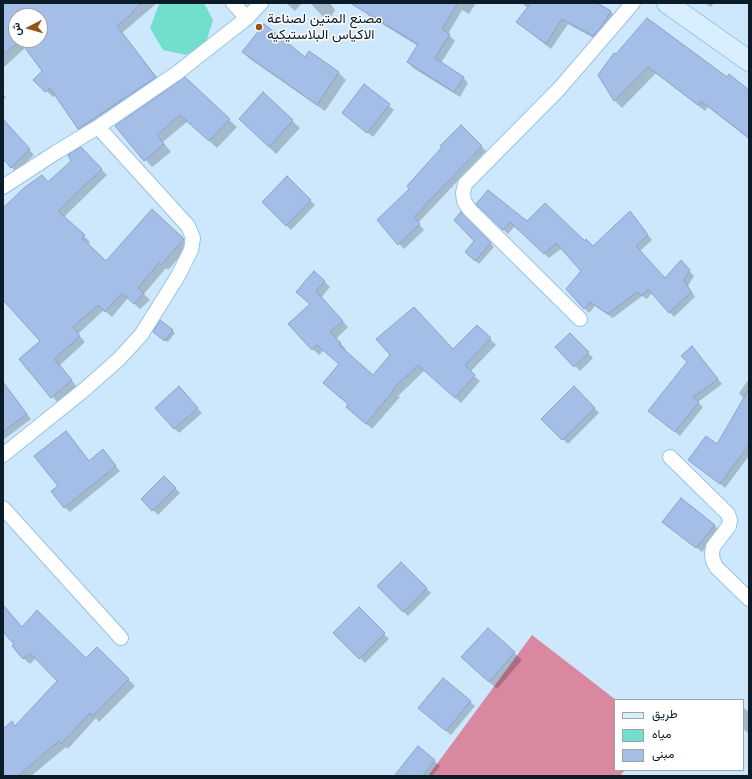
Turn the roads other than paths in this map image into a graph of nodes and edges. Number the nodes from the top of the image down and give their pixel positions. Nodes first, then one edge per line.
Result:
1 (233, 3) edge
2 (261, 3) edge
3 (633, 3) edge
4 (667, 3) edge
5 (247, 18) junction
6 (749, 61) edge
7 (98, 127) junction
8 (3, 187) edge
9 (580, 319) dead end
10 (3, 455) edge
11 (670, 458) dead end
12 (3, 508) edge
13 (749, 599) edge
14 (121, 638) dead end

1 - 5 street
2 - 5 street
3 - 9 street
4 - 6 street
5 - 7 street
7 - 8 street
7 - 10 street
11 - 13 street
12 - 14 street

